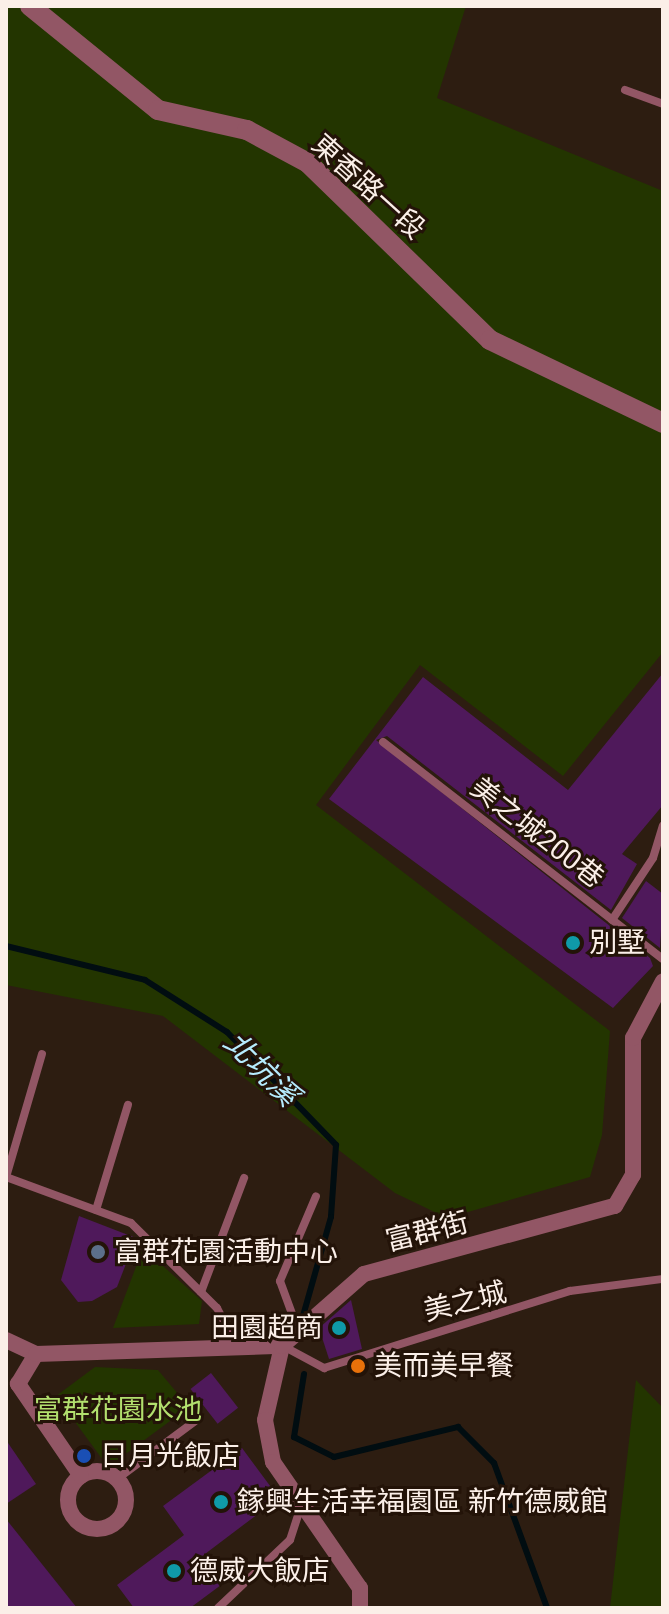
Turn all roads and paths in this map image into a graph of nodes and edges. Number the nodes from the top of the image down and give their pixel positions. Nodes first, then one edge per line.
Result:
1 (30, 6) edge
2 (625, 90) dead end
3 (663, 104) edge
4 (663, 423) edge
5 (383, 742) dead end
6 (663, 826) edge
7 (612, 920) junction
8 (663, 959) edge
9 (663, 981) edge
10 (42, 1054) dead end
11 (128, 1105) dead end
12 (6, 1177) edge
13 (244, 1178) dead end
14 (316, 1196) dead end
15 (96, 1210) junction
16 (663, 1279) edge
17 (201, 1292) junction
18 (298, 1331) junction
19 (6, 1340) edge
20 (236, 1344) junction
21 (282, 1346) junction
22 (36, 1354) junction
23 (13, 1372) edge
24 (195, 1421) dead end
25 (81, 1476) junction
26 (117, 1479) junction
27 (302, 1504) junction
28 (218, 1608) edge
29 (360, 1608) edge

1 - 4 street, 東香路一段
2 - 3 lane
5 - 7 lane, 美之城200巷
6 - 7 lane
7 - 8 lane, 美之城200巷
9 - 18 street, 富群街
10 - 12 lane
11 - 15 lane
12 - 15 lane
13 - 17 lane
14 - 18 lane
15 - 17 lane
16 - 21 lane, 美之城
17 - 20 lane
18 - 21 street, 富群街
19 - 22 street
20 - 21 street
20 - 22 street
21 - 27 street
22 - 23 street
23 - 25 street
24 - 26 lane
25 - 26 street
25 - 26 street
27 - 28 lane
27 - 29 street

